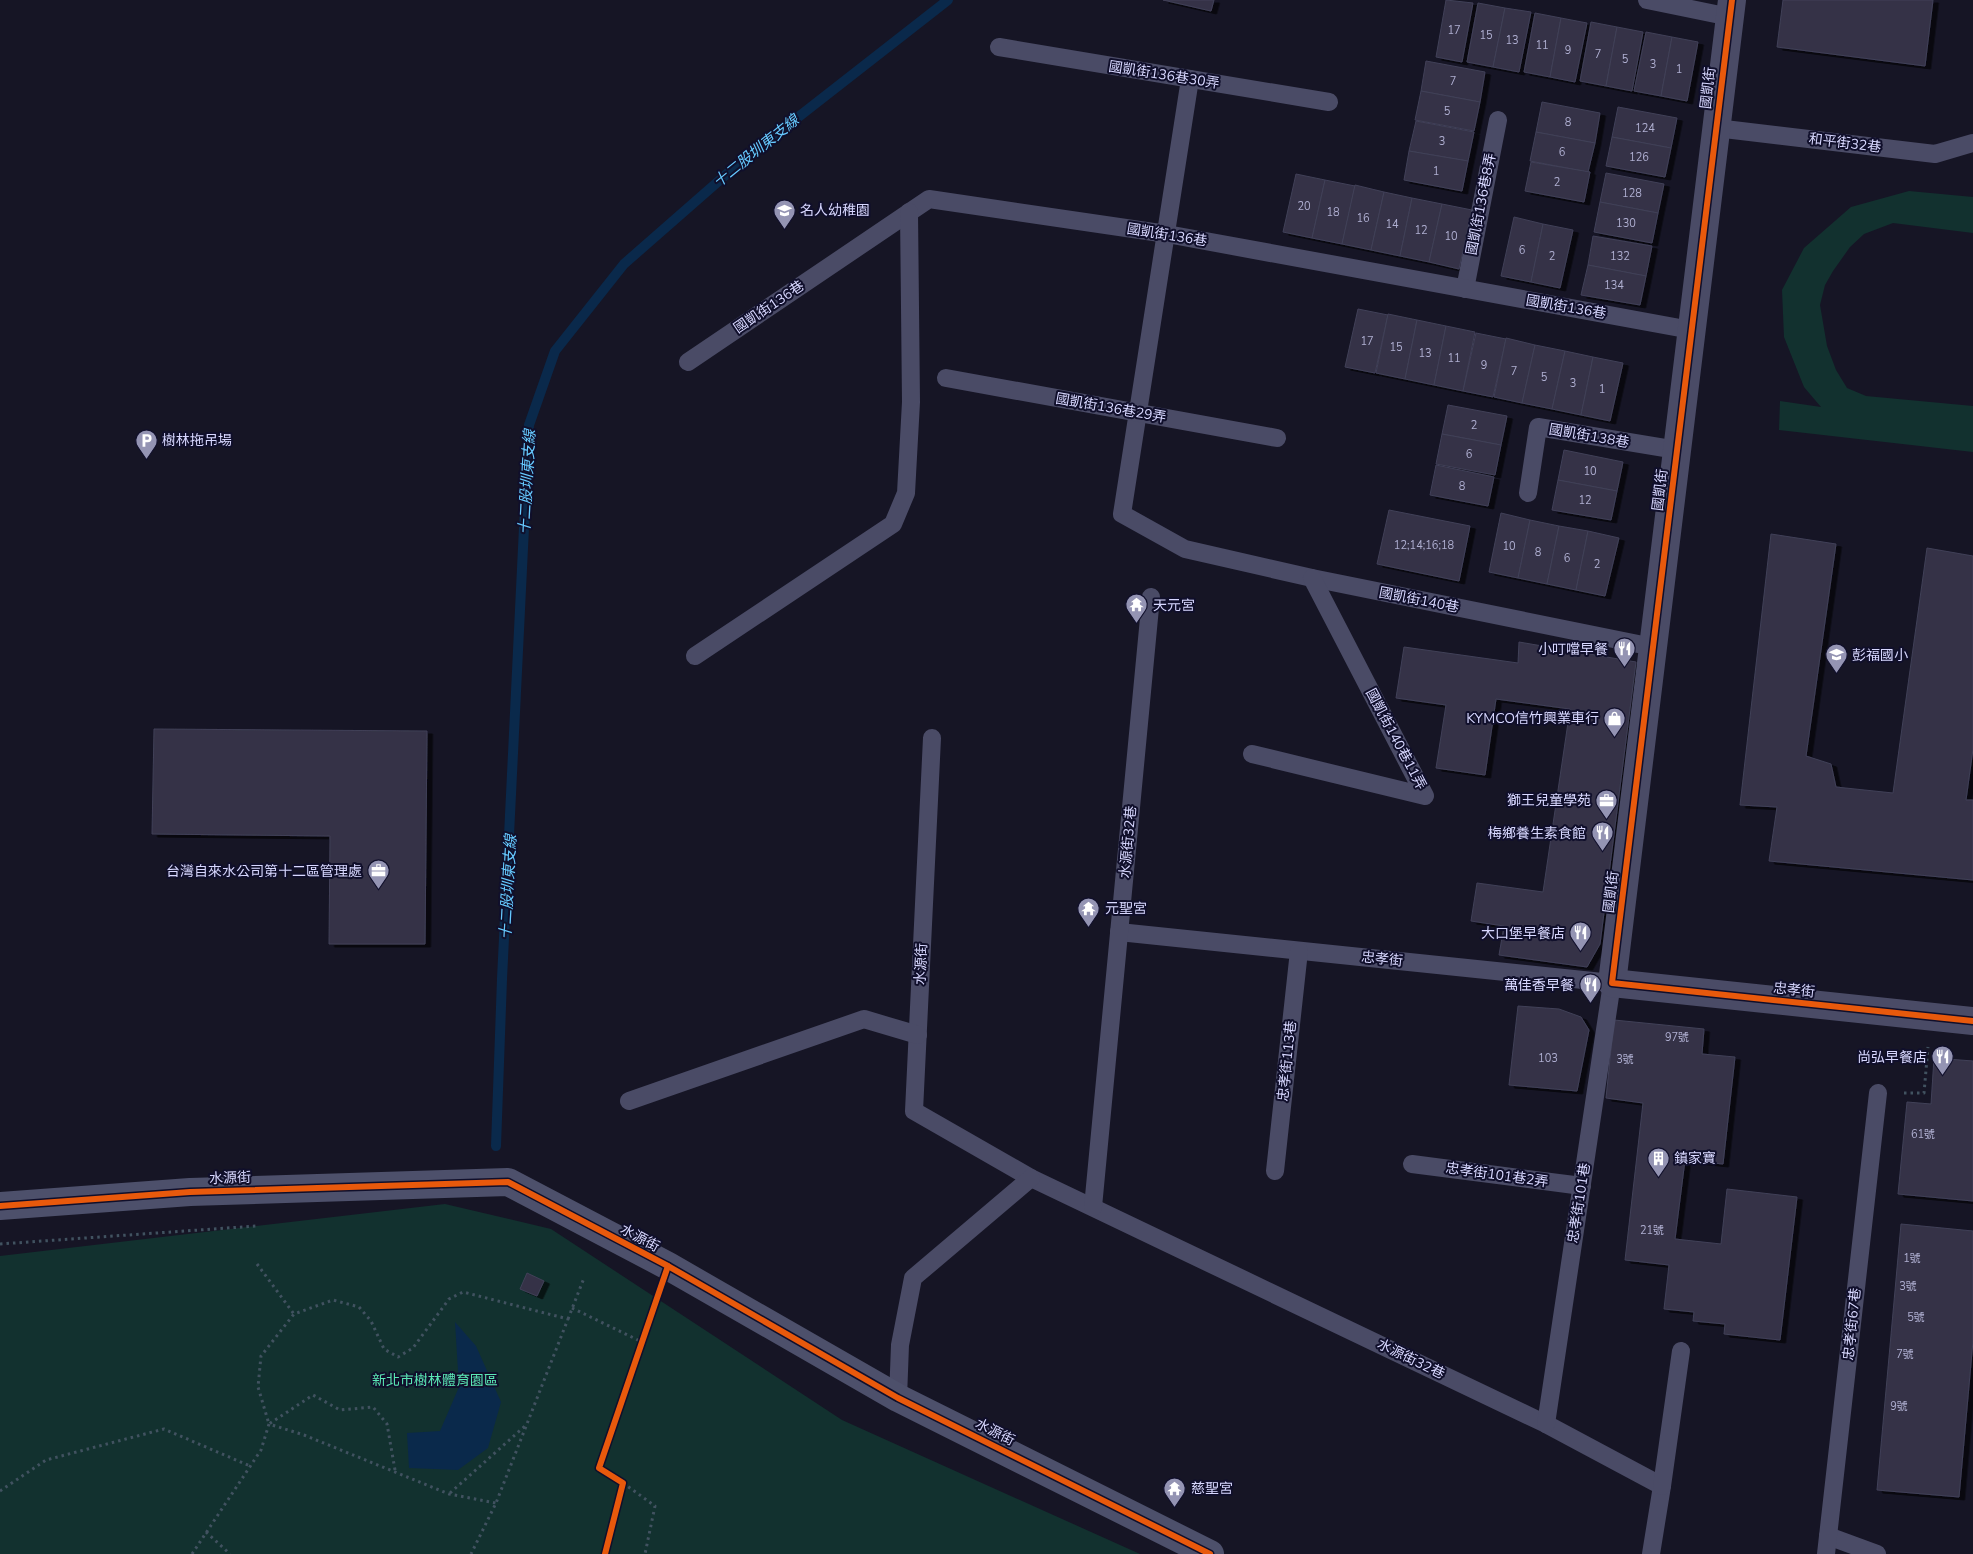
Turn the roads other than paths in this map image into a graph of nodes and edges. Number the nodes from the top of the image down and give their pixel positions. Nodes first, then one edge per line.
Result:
1 (1647, 0) edge
2 (1731, 9) edge
3 (999, 47) dead end
4 (1190, 79) junction
5 (1330, 102) dead end
6 (1498, 120) dead end
7 (1716, 128) junction
8 (1973, 143) edge
9 (910, 212) junction
10 (1167, 234) junction
11 (1465, 288) junction
12 (1692, 330) junction
13 (688, 362) dead end
14 (946, 378) dead end
15 (1138, 413) junction
16 (1277, 438) dead end
17 (1677, 450) junction
18 (1528, 494) dead end
19 (1312, 578) junction
20 (1151, 597) dead end
21 (1653, 647) junction
22 (695, 656) dead end
23 (932, 738) dead end
24 (1252, 754) dead end
25 (1120, 932) junction
26 (1299, 951) junction
27 (1612, 983) junction
28 (1973, 1021) edge
29 (918, 1035) junction
30 (1878, 1094) road end
31 (629, 1101) dead end
32 (1412, 1164) dead end
33 (1275, 1171) dead end
34 (1031, 1178) junction
35 (1582, 1186) junction
36 (0, 1206) edge
37 (1093, 1207) junction
38 (1681, 1351) dead end
39 (898, 1398) junction
40 (1546, 1424) junction
41 (1662, 1486) junction
42 (1828, 1536) junction
43 (1210, 1554) edge
44 (1651, 1554) edge
45 (1826, 1554) edge
46 (1877, 1554) edge

1 - 2 lane
2 - 7 street, 國凱街
3 - 4 lane, 國凱街136巷30弄
4 - 5 lane, 國凱街136巷30弄
4 - 10 lane
6 - 11 lane, 國凱街136巷8弄
7 - 8 lane, 和平街32巷
7 - 12 street, 國凱街
9 - 10 lane, 國凱街136巷
9 - 13 lane, 國凱街136巷
9 - 22 lane
10 - 11 lane, 國凱街136巷
10 - 15 lane
11 - 12 lane, 國凱街136巷
12 - 17 street, 國凱街
14 - 15 lane, 國凱街136巷29弄
15 - 16 lane, 國凱街136巷29弄
15 - 19 lane, 國凱街140巷
17 - 18 lane, 國凱街138巷
17 - 21 street, 國凱街
19 - 21 lane, 國凱街140巷
19 - 24 lane, 國凱街140巷11弄
20 - 25 lane, 水源街32巷
21 - 27 street, 國凱街
23 - 29 lane, 水源街
25 - 26 lane, 忠孝街
25 - 37 lane, 水源街32巷
26 - 27 lane, 忠孝街
26 - 33 lane, 忠孝街113巷
27 - 28 street, 忠孝街
27 - 35 lane, 忠孝街101巷
29 - 31 lane
29 - 34 lane, 水源街
30 - 42 lane, 忠孝街67巷
32 - 35 lane, 忠孝街101巷2弄
34 - 37 lane, 水源街32巷
34 - 39 lane
35 - 40 lane, 忠孝街101巷
36 - 39 street, 水源街
37 - 40 lane, 水源街32巷
38 - 41 lane
39 - 43 street, 水源街
40 - 41 lane, 水源街32巷
41 - 44 lane
42 - 45 lane, 忠孝街67巷
42 - 46 lane

